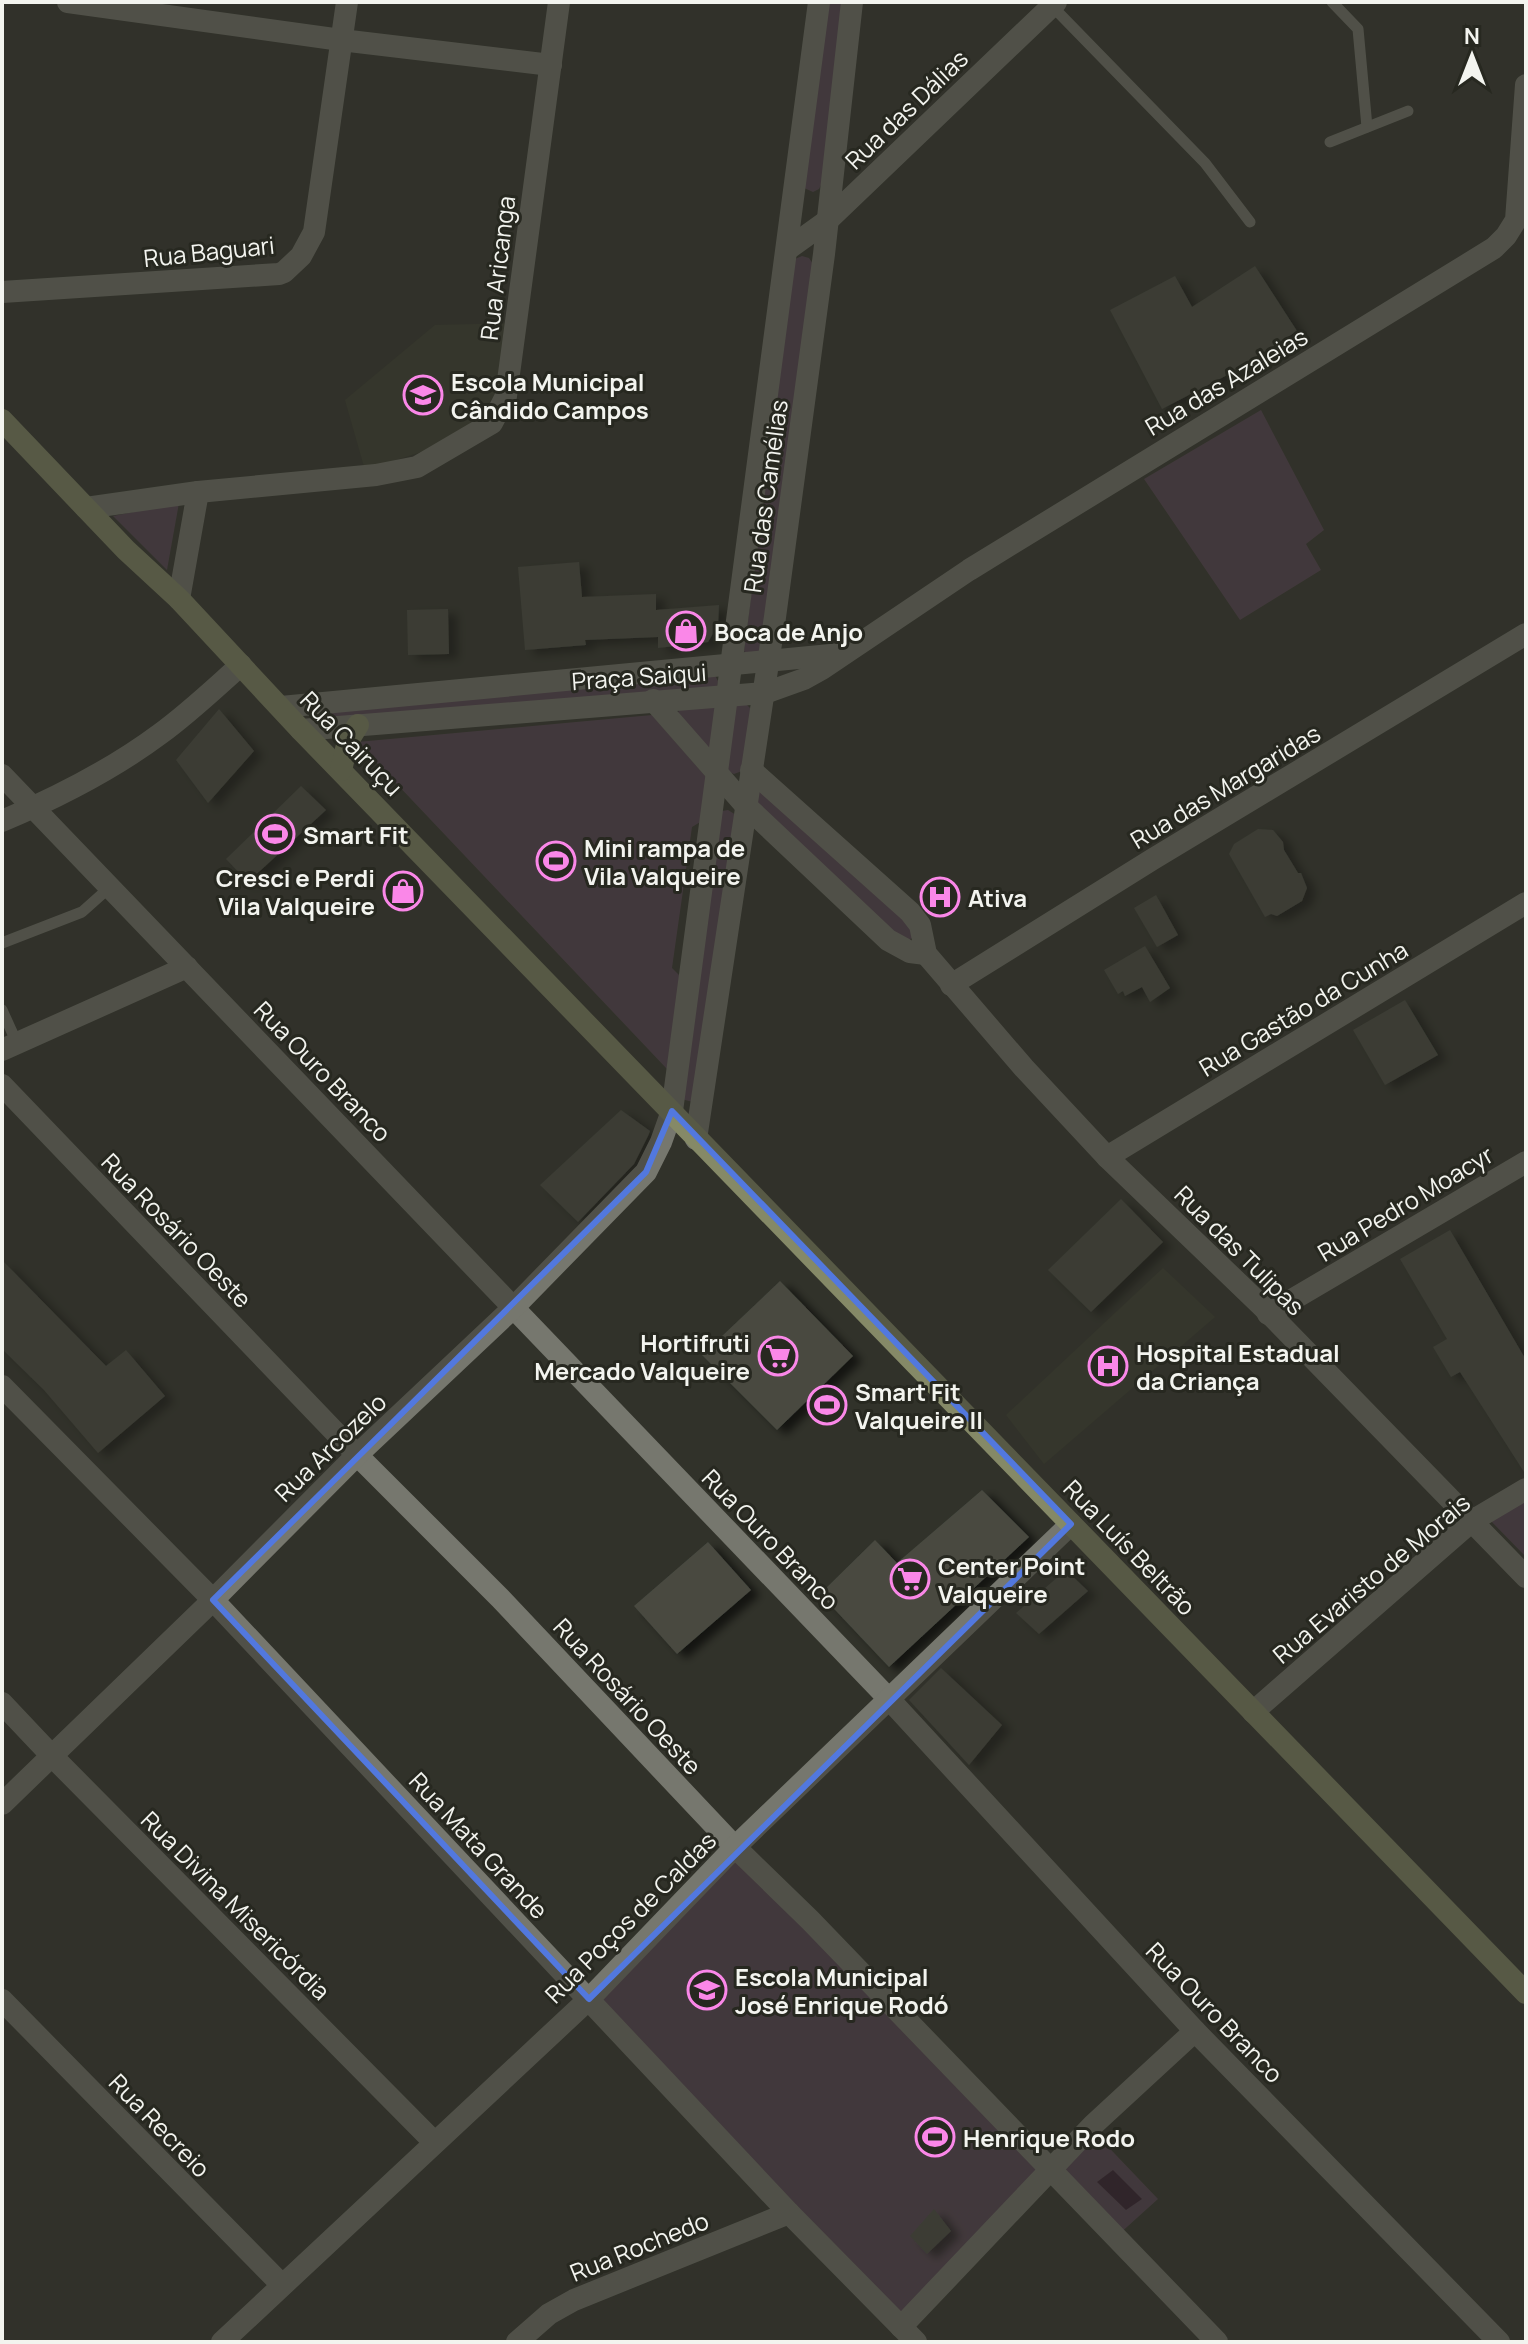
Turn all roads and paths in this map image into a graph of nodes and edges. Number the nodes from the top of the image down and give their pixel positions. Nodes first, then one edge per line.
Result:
1 (68, 2) edge
2 (347, 2) edge
3 (559, 2) edge
4 (819, 2) edge
5 (852, 2) edge
6 (1332, 2) edge
7 (1054, 4) edge
8 (341, 40) junction
9 (551, 65) junction
10 (1526, 85) edge
11 (1408, 111) dead end
12 (1367, 127) junction
13 (1330, 142) dead end
14 (827, 221) junction
15 (1250, 222) dead end
16 (788, 249) junction
17 (2, 292) edge
18 (2, 420) edge
19 (198, 492) junction
20 (86, 508) junction
21 (179, 599) junction
22 (1526, 634) edge
23 (842, 653) junction
24 (769, 661) junction
25 (241, 665) junction
26 (731, 666) junction
27 (513, 685) junction
28 (765, 693) junction
29 (727, 695) junction
30 (653, 700) junction
31 (281, 707) junction
32 (516, 712) junction
33 (358, 725) junction
34 (301, 730) junction
35 (341, 770) junction
36 (751, 770) junction
37 (716, 772) junction
38 (2, 775) edge
39 (746, 806) junction
40 (34, 807) junction
41 (2, 821) edge
42 (110, 887) junction
43 (1526, 903) edge
44 (2, 943) edge
45 (926, 954) junction
46 (187, 967) junction
47 (951, 985) junction
48 (2, 1010) edge
49 (9, 1046) edge
50 (2, 1085) edge
51 (672, 1111) junction
52 (696, 1139) junction
53 (1107, 1157) junction
54 (1526, 1162) edge
55 (513, 1308) junction
56 (1268, 1314) junction
57 (2, 1386) edge
58 (357, 1455) junction
59 (1526, 1489) edge
60 (1472, 1521) junction
61 (1071, 1524) junction
62 (1526, 1577) edge
63 (213, 1600) junction
64 (889, 1699) junction
65 (2, 1703) edge
66 (1253, 1712) junction
67 (52, 1756) junction
68 (2, 1804) edge
69 (735, 1847) junction
70 (1526, 1993) edge
71 (589, 1999) junction
72 (2, 2000) edge
73 (1195, 2031) junction
74 (434, 2142) junction
75 (1051, 2168) junction
76 (789, 2213) junction
77 (282, 2285) junction
78 (909, 2334) edge
79 (222, 2342) edge
80 (517, 2342) edge
81 (1217, 2342) edge
82 (1499, 2342) edge

1 - 8 street
2 - 8 street, Rua Baguari
3 - 9 street, Rua Aricanga
4 - 16 street, Rua das Camélias
5 - 14 street, Rua das Camélias
6 - 12 lane
7 - 14 street, Rua das Dálias
7 - 15 lane
8 - 9 street
8 - 17 street, Rua Baguari
9 - 19 street, Rua Aricanga
10 - 23 street, Rua das Azaleias
11 - 12 lane
12 - 13 lane
14 - 16 street, Rua das Dálias
14 - 24 street, Rua das Camélias
16 - 26 street, Rua das Camélias
18 - 20 main road, Rua Cairuçu
19 - 20 street, Rua Aricanga
19 - 21 street
20 - 21 main road, Rua Cairuçu
21 - 25 main road, Rua Cairuçu
22 - 47 street, Rua das Margaridas
23 - 24 street, Rua das Azaleias
23 - 28 street, Rua das Azaleias
24 - 26 street, Praça Saiqui
24 - 28 street, Rua das Camélias
25 - 31 main road, Rua Cairuçu
25 - 40 street
26 - 27 street, Praça Saiqui
26 - 29 street, Rua das Camélias
27 - 31 street, Praça Saiqui
27 - 32 street
28 - 29 street, Praça Saiqui
28 - 36 street, Rua das Camélias
29 - 30 street, Praça Saiqui
29 - 37 street, Rua das Camélias
30 - 32 street, Praça Saiqui
30 - 37 street
31 - 34 main road, Rua Cairuçu
32 - 33 street, Praça Saiqui
33 - 34 street, Praça Saiqui
33 - 35 main road
34 - 35 main road, Rua Cairuçu
35 - 51 main road, Rua Cairuçu
36 - 39 street, Rua das Camélias
36 - 45 street, Rua das Tulipas
37 - 39 street
37 - 51 street, Rua das Camélias
38 - 40 street, Rua Ouro Branco
39 - 45 street
39 - 52 street, Rua das Camélias
40 - 41 street
40 - 42 street, Rua Ouro Branco
42 - 44 lane
42 - 46 street, Rua Ouro Branco
43 - 53 street, Rua Gastão da Cunha
45 - 47 street, Rua das Tulipas
46 - 49 street
46 - 55 street, Rua Ouro Branco
47 - 53 street, Rua das Tulipas
48 - 49 lane
50 - 58 street, Rua Rosário Oeste
51 - 52 main road, Rua Cairuçu
51 - 55 street, Rua Arcozelo
52 - 61 main road, Rua Luís Beltrão
53 - 56 street, Rua das Tulipas
54 - 56 street, Rua Pedro Moacyr
55 - 58 street, Rua Arcozelo
55 - 64 street, Rua Ouro Branco
56 - 60 street, Rua das Tulipas
57 - 63 street, Rua Mata Grande
58 - 63 street, Rua Arcozelo
58 - 69 street, Rua Rosário Oeste
59 - 60 street, Rua Evaristo de Morais
60 - 62 street, Rua das Tulipas
60 - 66 street, Rua Evaristo de Morais
61 - 64 street, Rua Poços de Caldas
61 - 66 main road, Rua Luís Beltrão
63 - 67 street, Rua Arcozelo
63 - 71 street, Rua Mata Grande
64 - 69 street, Rua Poços de Caldas
64 - 73 street, Rua Ouro Branco
65 - 67 street, Rua Divina Misericórdia
66 - 70 main road, Rua Luís Beltrão
67 - 68 street, Rua Arcozelo
67 - 74 street, Rua Divina Misericórdia
69 - 71 street, Rua Poços de Caldas
69 - 75 street, Rua Rosário Oeste
71 - 74 street, Rua Poços de Caldas
71 - 76 street, Rua Mata Grande
72 - 77 street, Rua Recreio
73 - 75 street
73 - 82 street, Rua Ouro Branco
74 - 77 street, Rua Poços de Caldas
75 - 78 street
75 - 81 street, Rua Rosário Oeste
76 - 78 street, Rua Mata Grande
76 - 80 street, Rua Rochedo
77 - 79 street, Rua Poços de Caldas

